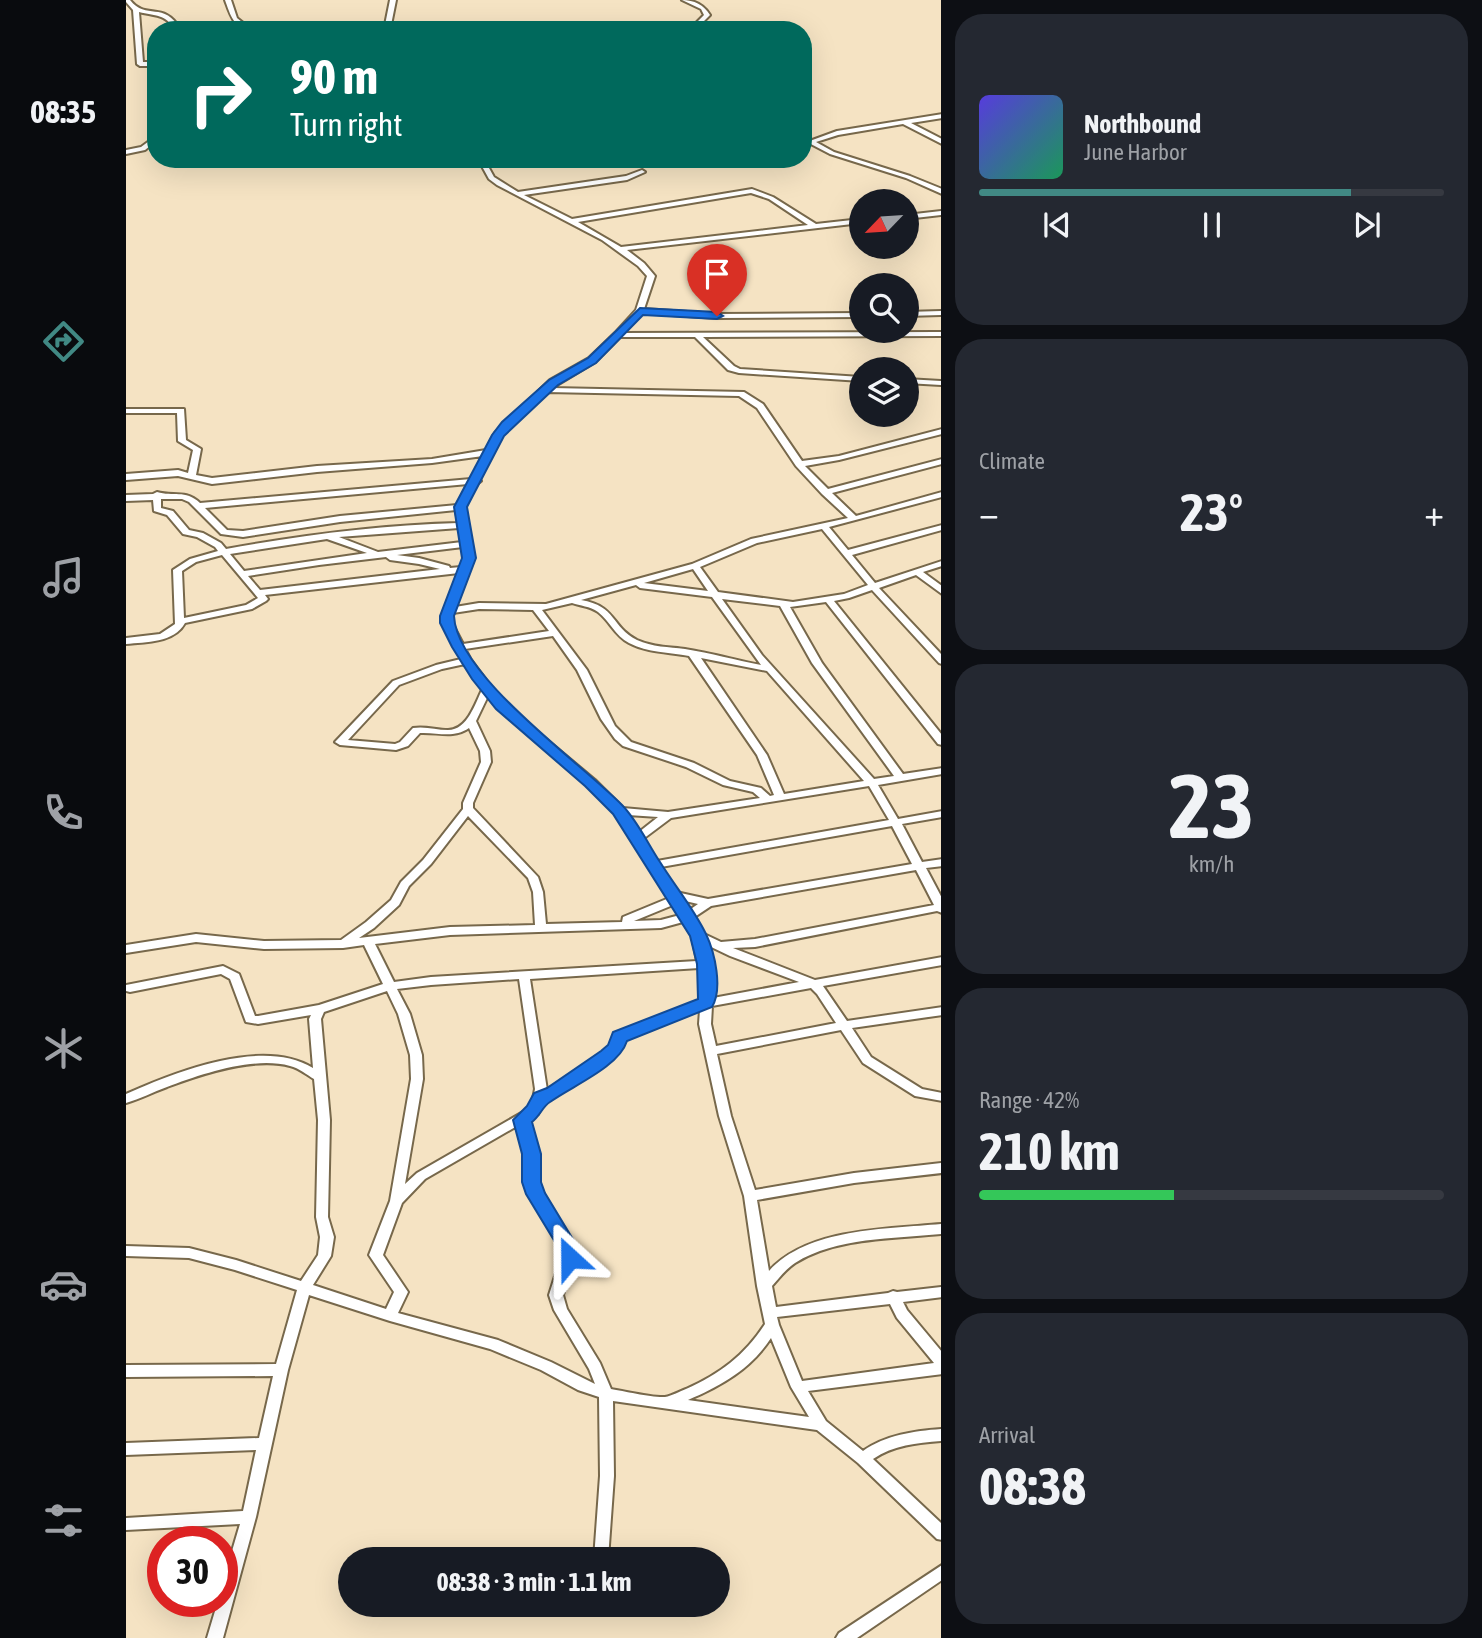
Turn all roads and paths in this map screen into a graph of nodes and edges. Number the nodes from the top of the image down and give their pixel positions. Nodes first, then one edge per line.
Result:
1 (127, 0) edge
2 (228, 0) edge
3 (393, 0) edge
4 (685, 0) edge
5 (136, 10) junction
6 (174, 21) edge
7 (237, 21) edge
8 (389, 21) edge
9 (701, 21) edge
10 (147, 64) edge
11 (940, 117) edge
12 (904, 122) junction
13 (812, 141) edge
14 (941, 142) edge
15 (812, 143) edge
16 (147, 146) edge
17 (126, 152) edge
18 (486, 168) edge
19 (642, 172) dead end
20 (941, 192) edge
21 (516, 194) junction
22 (941, 213) edge
23 (919, 216) edge
24 (570, 221) junction
25 (849, 222) edge
26 (814, 226) junction
27 (618, 249) junction
28 (640, 311) junction
29 (941, 313) edge
30 (919, 314) edge
31 (849, 315) edge
32 (941, 334) edge
33 (618, 335) junction
34 (697, 335) junction
35 (849, 378) edge
36 (919, 382) edge
37 (941, 383) edge
38 (547, 390) junction
39 (126, 411) edge
40 (941, 431) edge
41 (490, 452) junction
42 (941, 461) edge
43 (799, 464) junction
44 (192, 475) junction
45 (126, 477) edge
46 (477, 481) junction
47 (825, 492) junction
48 (941, 494) edge
49 (157, 495) junction
50 (126, 498) edge
51 (198, 506) junction
52 (460, 507) junction
53 (855, 519) junction
54 (463, 525) junction
55 (824, 526) junction
56 (941, 527) edge
57 (328, 537) junction
58 (467, 544) junction
59 (224, 553) junction
60 (848, 553) junction
61 (380, 554) junction
62 (941, 563) edge
63 (695, 566) junction
64 (466, 569) junction
65 (451, 570) junction
66 (916, 571) junction
67 (243, 574) junction
68 (637, 584) junction
69 (873, 586) junction
70 (941, 591) edge
71 (259, 593) junction
72 (714, 594) junction
73 (828, 599) junction
74 (569, 602) junction
75 (784, 605) junction
76 (537, 609) junction
77 (450, 611) junction
78 (181, 621) junction
79 (556, 633) junction
80 (126, 641) edge
81 (459, 647) junction
82 (693, 654) junction
83 (467, 661) junction
84 (941, 661) edge
85 (771, 669) junction
86 (487, 689) junction
87 (471, 721) junction
88 (941, 742) edge
89 (941, 771) edge
90 (901, 779) junction
91 (872, 783) junction
92 (780, 797) junction
93 (767, 799) junction
94 (468, 809) junction
95 (620, 811) junction
96 (941, 814) edge
97 (668, 815) junction
98 (895, 822) junction
99 (638, 838) junction
100 (941, 862) edge
101 (655, 865) junction
102 (918, 865) junction
103 (675, 897) junction
104 (708, 903) junction
105 (941, 908) edge
106 (687, 917) junction
107 (618, 923) junction
108 (541, 926) junction
109 (698, 936) junction
110 (367, 940) junction
111 (343, 944) junction
112 (714, 944) junction
113 (126, 949) edge
114 (941, 961) edge
115 (706, 964) junction
116 (524, 975) junction
117 (812, 982) junction
118 (389, 986) junction
119 (130, 988) dead end
120 (706, 1003) junction
121 (320, 1009) junction
122 (941, 1011) edge
123 (844, 1025) junction
124 (711, 1051) junction
125 (320, 1077) junction
126 (941, 1097) edge
127 (541, 1098) junction
128 (126, 1099) edge
129 (522, 1120) junction
130 (941, 1168) edge
131 (750, 1196) junction
132 (396, 1201) junction
133 (941, 1229) edge
134 (126, 1251) edge
135 (305, 1286) junction
136 (764, 1286) junction
137 (941, 1292) edge
138 (893, 1296) junction
139 (390, 1316) junction
140 (771, 1319) junction
141 (941, 1365) edge
142 (281, 1370) junction
143 (126, 1371) edge
144 (798, 1387) junction
145 (606, 1394) junction
146 (669, 1402) junction
147 (821, 1425) junction
148 (941, 1435) edge
149 (264, 1444) junction
150 (126, 1449) edge
151 (863, 1459) junction
152 (249, 1517) junction
153 (126, 1524) edge
154 (941, 1534) edge
155 (602, 1547) edge
156 (941, 1571) edge
157 (215, 1638) edge
158 (845, 1638) edge

1 - 5 street
2 - 7 street
3 - 8 street
4 - 9 street
5 - 6 street
5 - 10 street
11 - 12 street
12 - 13 street
12 - 14 street
15 - 20 street
16 - 17 street
18 - 21 street
19 - 21 street
21 - 24 street
22 - 23 street
24 - 26 street
24 - 27 street
25 - 26 street
26 - 27 street
27 - 28 street
28 - 31 street
28 - 33 street
29 - 30 street
32 - 34 street
33 - 34 street
33 - 38 street
34 - 35 street
36 - 37 street
38 - 41 street
38 - 43 street
39 - 44 street
40 - 43 street
41 - 44 street
41 - 46 street
42 - 47 street
43 - 47 street
44 - 45 street
46 - 51 street
46 - 52 street
47 - 53 street
48 - 53 street
49 - 50 street
49 - 51 street
49 - 59 street
51 - 52 street
52 - 54 street
53 - 55 street
54 - 57 street
54 - 58 street
55 - 60 street
55 - 63 street
56 - 60 street
57 - 59 street
57 - 61 street
58 - 61 street
58 - 64 street
59 - 67 street
59 - 78 street
60 - 69 street
61 - 65 street
61 - 67 street
62 - 66 street
63 - 68 street
63 - 72 street
64 - 65 street
64 - 77 street
65 - 71 street
66 - 69 street
66 - 70 street
67 - 71 street
68 - 72 street
68 - 74 street
69 - 73 street
69 - 84 street
71 - 78 street
72 - 75 street
72 - 85 street
73 - 75 street
73 - 88 street
74 - 76 street
74 - 82 street
75 - 90 street
76 - 77 street
76 - 79 street
77 - 81 street
78 - 80 street
79 - 81 street
79 - 93 street
81 - 83 street
82 - 85 street
82 - 92 street
83 - 86 street
83 - 87 street
85 - 91 street
86 - 87 street
86 - 95 street
87 - 94 street
89 - 90 street
90 - 91 street
91 - 92 street
91 - 98 street
92 - 93 street
93 - 97 street
94 - 108 street
94 - 111 street
95 - 97 street
95 - 99 street
96 - 98 street
97 - 99 street
98 - 101 street
98 - 102 street
99 - 101 street
100 - 102 street
101 - 103 street
102 - 104 street
102 - 105 street
103 - 104 street
103 - 106 street
103 - 107 street
104 - 106 street
105 - 112 street
106 - 107 street
106 - 109 street
107 - 108 street
108 - 110 street
109 - 112 street
109 - 115 street
110 - 111 street
110 - 118 street
111 - 113 street
112 - 117 street
114 - 117 street
115 - 116 street
115 - 120 street
116 - 118 street
116 - 127 street
117 - 120 street
117 - 123 street
118 - 121 street
118 - 132 street
119 - 121 street
120 - 124 street
120 - 127 street
121 - 125 street
122 - 123 street
123 - 124 street
123 - 126 street
124 - 131 street
125 - 128 street
125 - 135 street
127 - 129 street
129 - 132 street
129 - 145 street
130 - 131 street
131 - 136 street
132 - 139 street
133 - 136 street
134 - 135 street
135 - 139 street
135 - 142 street
136 - 140 street
137 - 138 street
138 - 140 street
138 - 141 street
139 - 145 street
140 - 144 street
140 - 146 street
141 - 144 street
142 - 143 street
142 - 149 street
144 - 147 street
145 - 146 street
145 - 155 street
146 - 147 street
147 - 151 street
148 - 151 street
149 - 150 street
149 - 152 street
151 - 154 street
152 - 153 street
152 - 157 street
156 - 158 street

